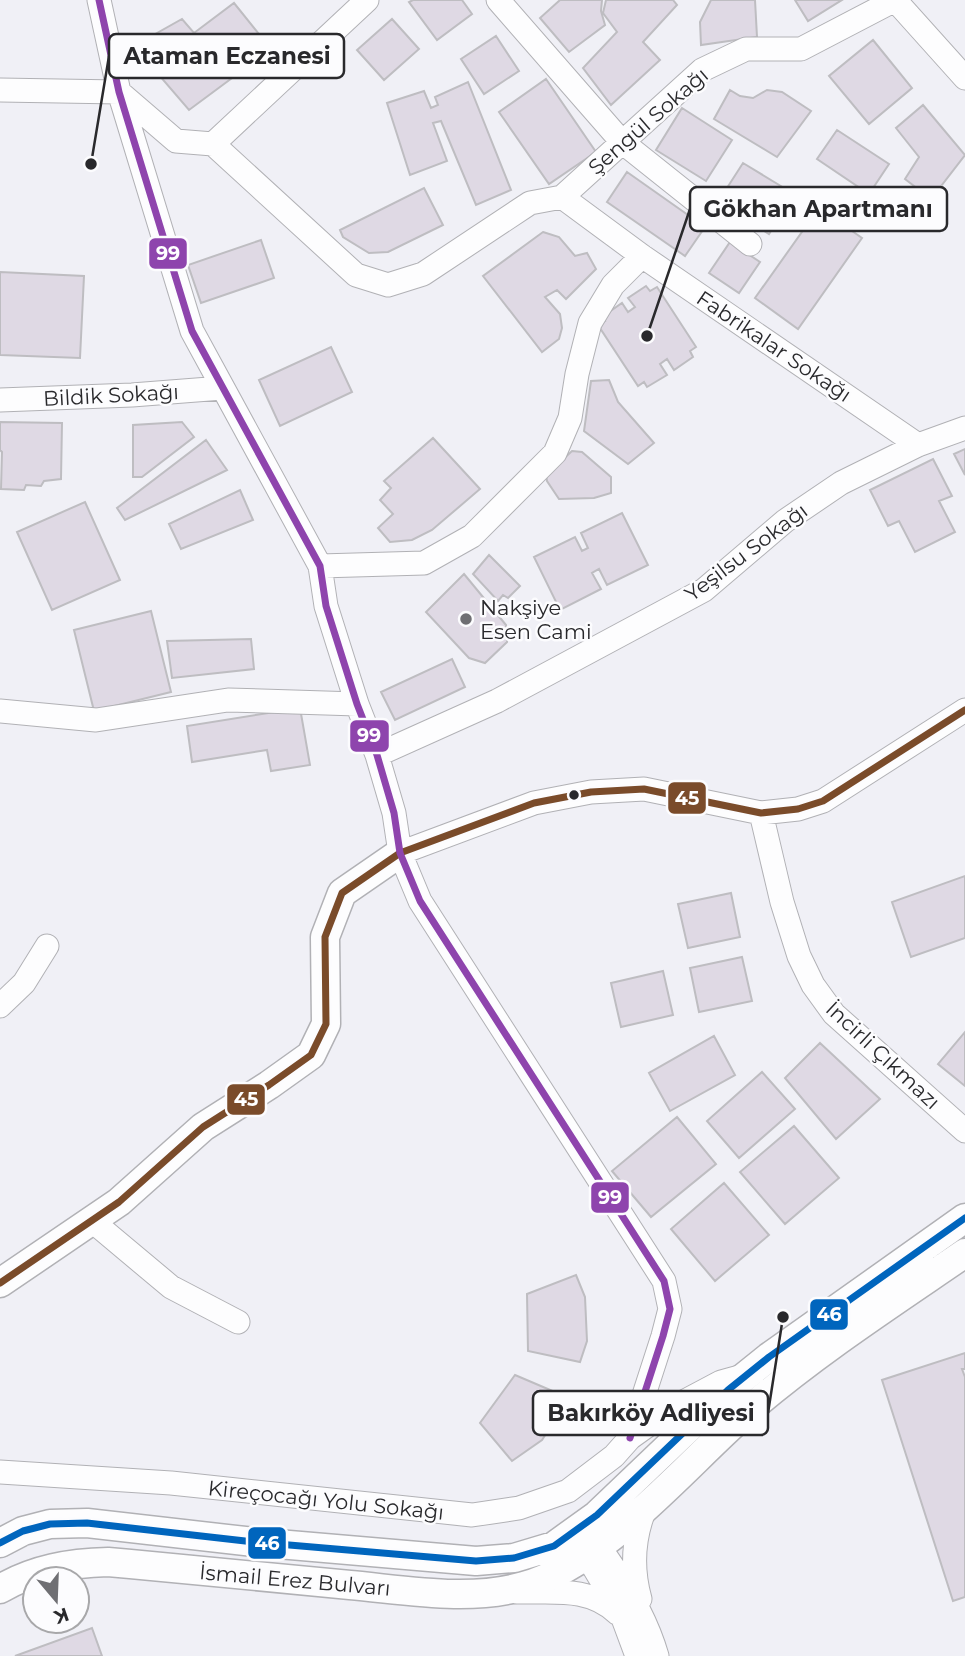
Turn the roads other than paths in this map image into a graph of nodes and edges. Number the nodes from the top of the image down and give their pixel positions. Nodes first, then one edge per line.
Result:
1 (99, 0) edge
2 (367, 0) edge
3 (498, 0) edge
4 (895, 0) edge
5 (965, 78) edge
6 (0, 90) edge
7 (119, 92) junction
8 (622, 142) junction
9 (213, 144) junction
10 (562, 197) junction
11 (750, 244) dead end
12 (642, 256) junction
13 (222, 388) junction
14 (0, 400) edge
15 (965, 428) edge
16 (918, 445) junction
17 (320, 566) junction
18 (357, 704) junction
19 (965, 710) edge
20 (0, 711) edge
21 (377, 755) junction
22 (761, 813) junction
23 (400, 853) junction
24 (47, 946) dead end
25 (0, 1006) edge
26 (965, 1131) edge
27 (965, 1218) edge
28 (92, 1220) junction
29 (965, 1253) edge
30 (0, 1283) edge
31 (238, 1322) dead end
32 (747, 1375) junction
33 (629, 1437) junction
34 (0, 1472) edge
35 (646, 1506) junction
36 (0, 1543) edge
37 (580, 1544) junction
38 (0, 1589) edge
39 (496, 1592) junction
40 (624, 1619) junction
41 (648, 1629) junction
42 (638, 1656) edge
43 (657, 1656) edge

1 - 7 street
2 - 9 street
3 - 8 street
4 - 5 street
4 - 8 street, Şengül Sokağı
6 - 7 street
7 - 9 street
7 - 13 street
8 - 10 street, Şengül Sokağı
8 - 11 street
9 - 10 street
10 - 12 street, Fabrikalar Sokağı
12 - 16 street, Fabrikalar Sokağı
12 - 17 street
13 - 14 street, Bildik Sokağı
13 - 17 street
15 - 16 street, Yeşilsu Sokağı
16 - 21 street, Yeşilsu Sokağı
17 - 18 street
18 - 20 street
18 - 21 street
19 - 22 street
21 - 23 street
22 - 23 street
22 - 26 street, İncirli Çıkmazı
23 - 28 street
23 - 33 street
24 - 25 street
27 - 32 street, İsmail Erez Bulvarı
28 - 30 street
28 - 31 street
29 - 35 street, İsmail Erez Bulvarı
32 - 33 street
32 - 37 street, İsmail Erez Bulvarı
33 - 34 street, Kireçocağı Yolu Sokağı
35 - 37 street, İsmail Erez Bulvarı
35 - 41 street
36 - 37 street, İsmail Erez Bulvarı
37 - 39 street, İsmail Erez Bulvarı
37 - 40 street
37 - 41 street
38 - 39 street, İsmail Erez Bulvarı
39 - 40 street
40 - 42 street
41 - 43 street

